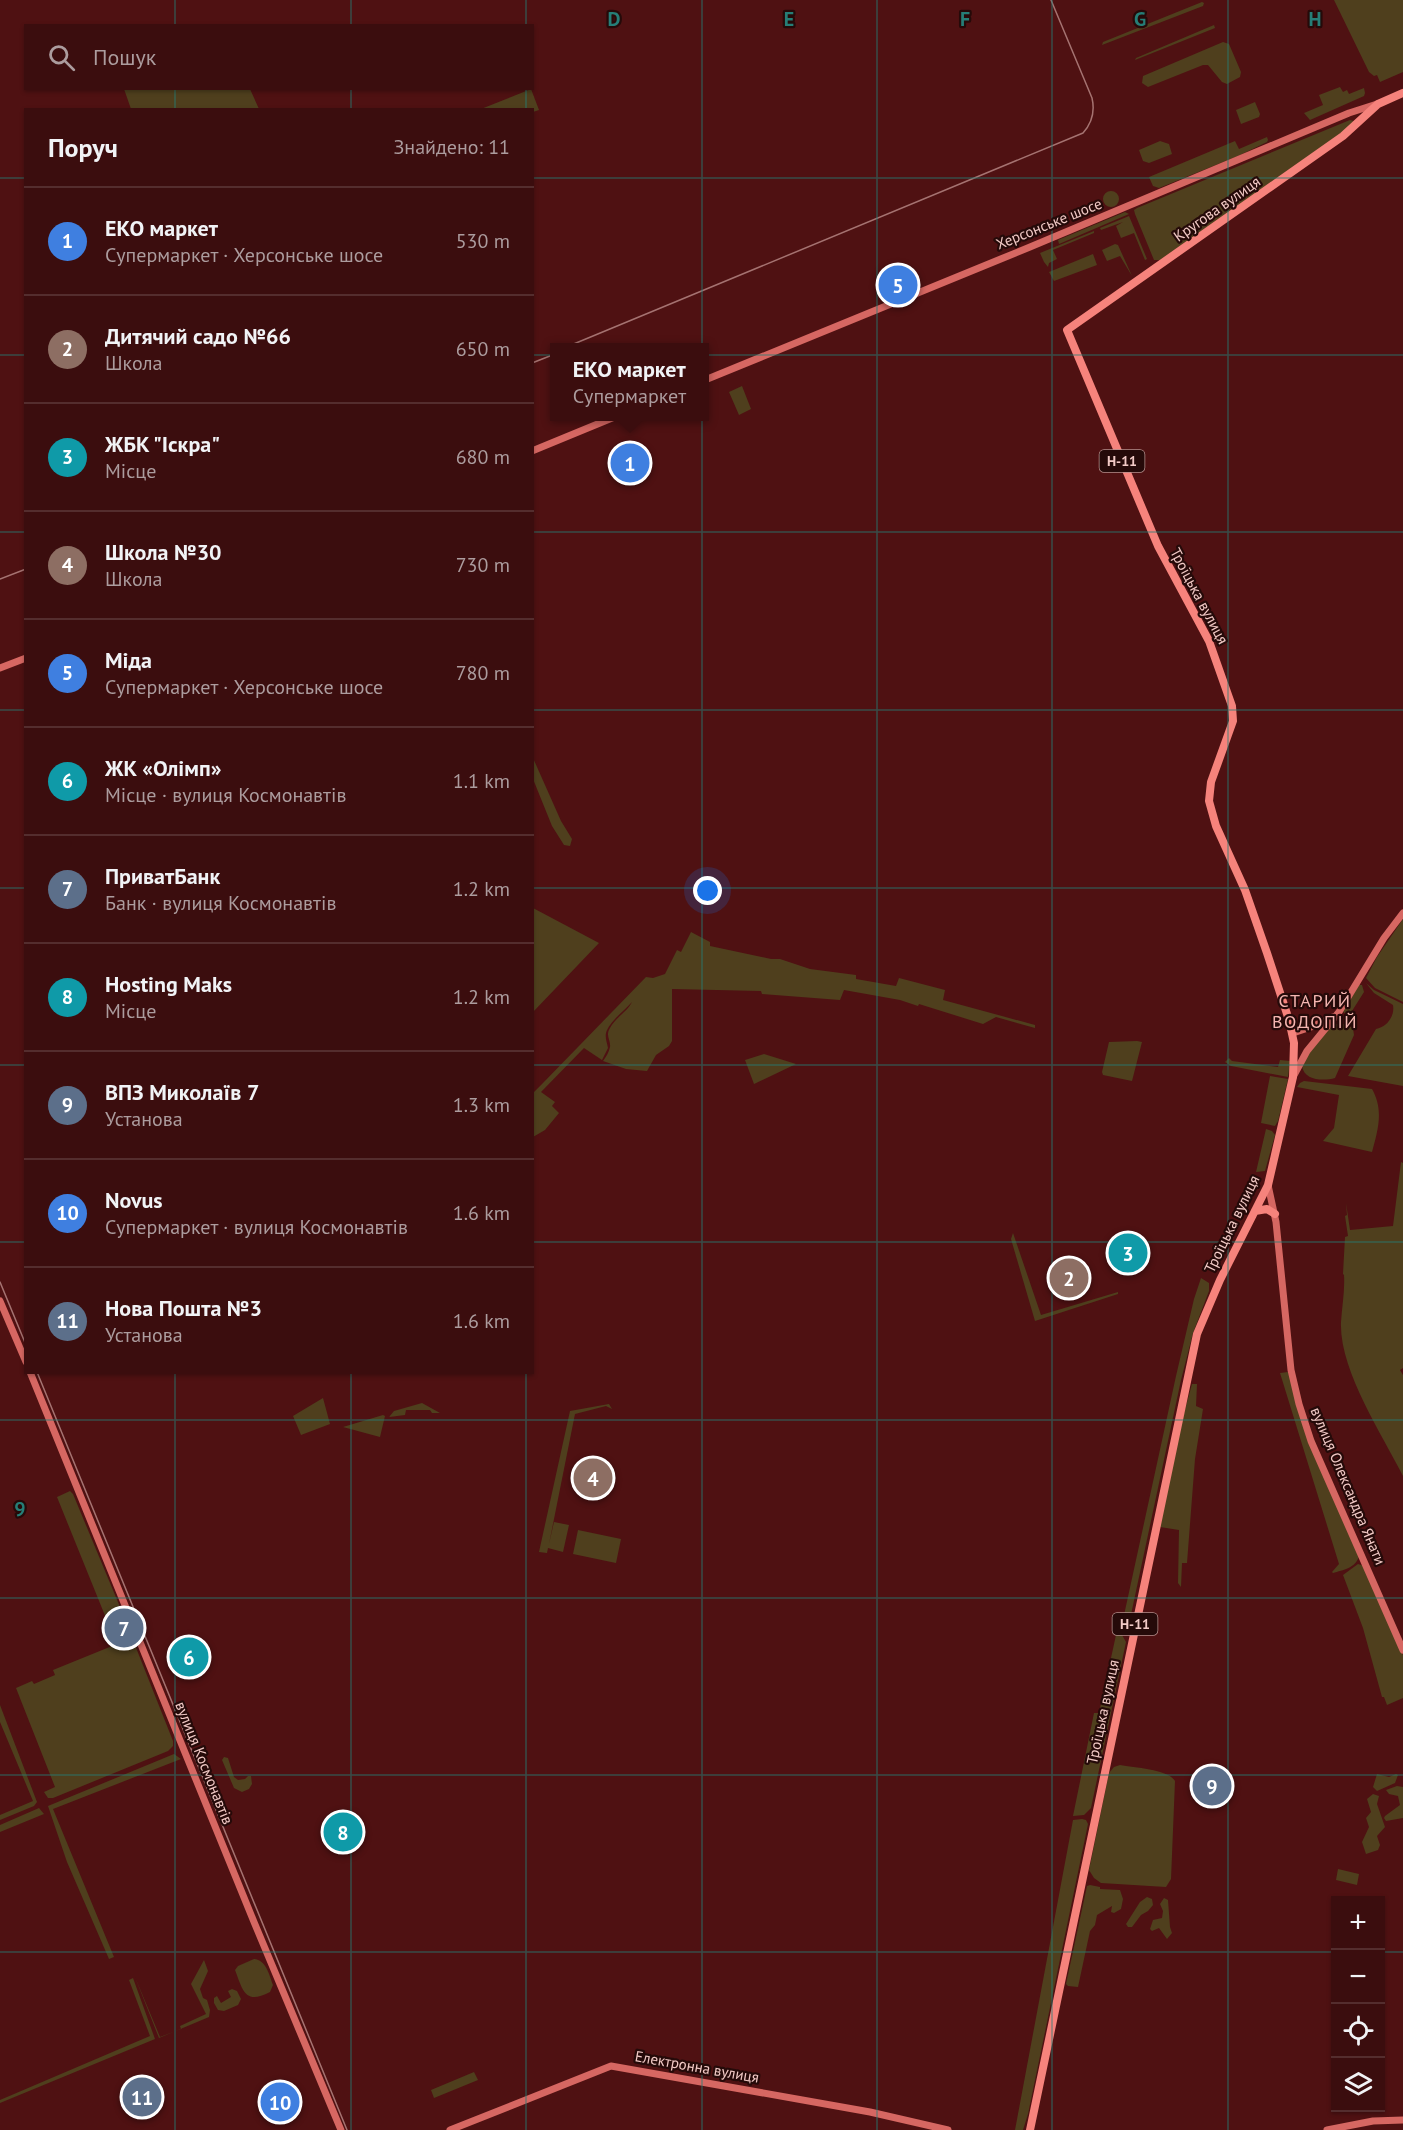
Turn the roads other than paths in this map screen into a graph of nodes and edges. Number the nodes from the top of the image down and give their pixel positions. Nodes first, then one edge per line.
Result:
1 (1403, 93) edge
2 (1378, 104) junction
3 (1067, 330) joint
4 (709, 378) edge
5 (606, 421) edge
6 (534, 450) edge
7 (24, 659) edge
8 (0, 668) edge
9 (1403, 913) edge
10 (1336, 1016) junction
11 (1293, 1033) junction
12 (1293, 1077) junction
13 (1268, 1185) junction
14 (1255, 1211) junction
15 (1275, 1214) junction
16 (0, 1301) edge
17 (24, 1357) edge
18 (31, 1374) edge
19 (1403, 1650) edge
20 (1403, 2120) edge
21 (341, 2130) edge
22 (450, 2130) edge
23 (948, 2130) edge
24 (1030, 2130) edge
25 (1328, 2130) edge

1 - 2 main road, Херсонське шосе / Н-11
2 - 3 main road, Кругова вулиця / Н-11
2 - 4 main road, Херсонське шосе
3 - 11 main road, Троїцька вулиця / Н-11
5 - 6 main road
7 - 8 main road
9 - 10 main road
10 - 11 main road
10 - 12 main road
11 - 12 main road, Троїцька вулиця / Н-11
12 - 13 main road, Троїцька вулиця / Н-11
13 - 14 main road, Троїцька вулиця / Н-11
13 - 15 main road, вулиця Олександра Янати
14 - 15 main road
14 - 24 main road, Троїцька вулиця / Н-11
15 - 19 main road, вулиця Олександра Янати
16 - 17 main road
18 - 21 main road, вулиця Космонавтів
20 - 25 main road
22 - 23 main road, Електронна вулиця

